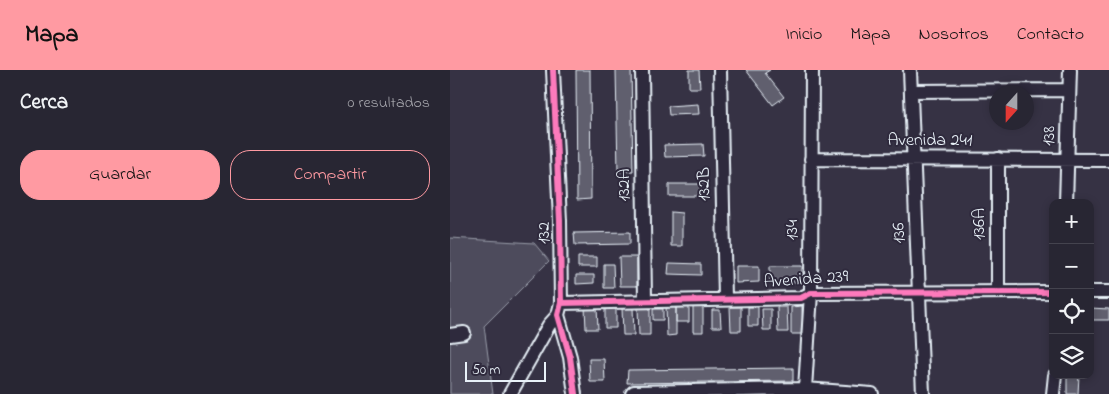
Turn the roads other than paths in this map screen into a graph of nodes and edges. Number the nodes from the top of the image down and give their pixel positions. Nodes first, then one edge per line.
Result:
1 (554, 70) edge
2 (642, 70) edge
3 (720, 70) edge
4 (812, 70) edge
5 (910, 70) edge
6 (1070, 70) edge
7 (1069, 90) junction
8 (911, 91) junction
9 (998, 158) junction
10 (811, 159) junction
11 (914, 159) junction
12 (1067, 160) junction
13 (1109, 160) edge
14 (1066, 199) edge
15 (998, 290) junction
16 (920, 291) junction
17 (811, 292) junction
18 (1049, 292) edge
19 (1094, 292) edge
20 (1109, 292) edge
21 (725, 298) junction
22 (645, 300) junction
23 (559, 309) junction
24 (464, 333) dead end
25 (450, 334) edge
26 (1055, 379) edge
27 (806, 389) junction
28 (633, 393) edge
29 (510, 394) edge
30 (575, 394) edge
31 (872, 394) edge
32 (923, 394) edge
33 (1053, 394) edge

1 - 23 street, 132
2 - 22 street, 132A
3 - 21 street, 132B
4 - 10 street, 134
5 - 8 street, 136
6 - 7 street, 138
7 - 8 street
7 - 12 street, 138
8 - 11 street, 136
9 - 11 street, Avenida 241
9 - 12 street, Avenida 241
9 - 15 street, 136A
10 - 11 street, Avenida 241
10 - 17 street, 134
11 - 16 street, 136
12 - 13 street, Avenida 241
12 - 14 street, 138
15 - 16 street, Avenida 239
15 - 18 street, Avenida 239
16 - 17 street, Avenida 239
16 - 32 street, 136
17 - 21 street, Avenida 239
17 - 27 street, 134
19 - 20 street
21 - 22 street, Avenida 239
22 - 23 street, Avenida 239
23 - 29 street
23 - 30 street, 132
24 - 25 street
26 - 33 street
27 - 28 street
27 - 31 street

